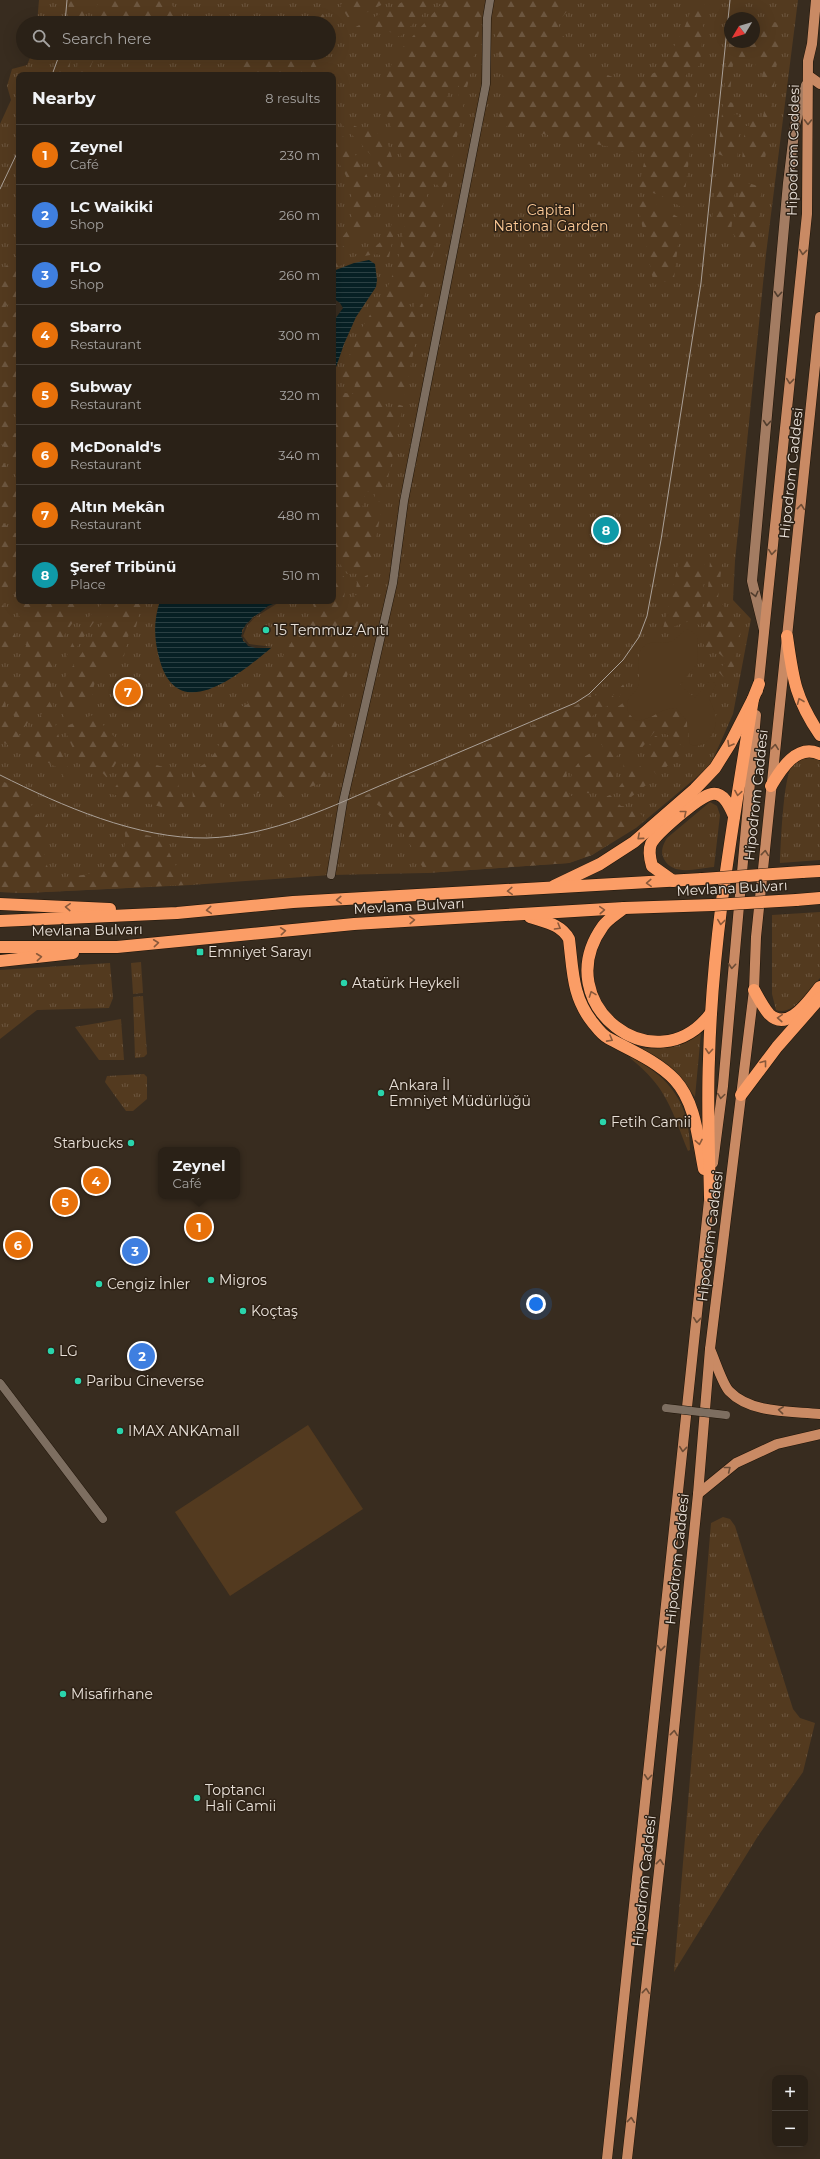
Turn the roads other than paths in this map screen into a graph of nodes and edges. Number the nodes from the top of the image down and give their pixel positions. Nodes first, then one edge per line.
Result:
1 (490, 0) edge
2 (816, 0) edge
3 (816, 41) edge
4 (809, 76) junction
5 (820, 84) edge
6 (820, 317) edge
7 (764, 632) junction
8 (786, 636) junction
9 (759, 684) junction
10 (753, 699) junction
11 (820, 735) edge
12 (820, 754) edge
13 (771, 786) junction
14 (734, 816) junction
15 (820, 871) edge
16 (331, 875) dead end
17 (673, 881) junction
18 (549, 889) junction
19 (820, 898) edge
20 (0, 904) edge
21 (624, 908) junction
22 (177, 913) junction
23 (521, 915) junction
24 (0, 922) edge
25 (0, 947) edge
26 (117, 947) junction
27 (0, 961) edge
28 (820, 988) edge
29 (754, 990) junction
30 (820, 998) edge
31 (712, 1013) junction
32 (742, 1095) junction
33 (710, 1198) junction
34 (710, 1348) junction
35 (0, 1383) edge
36 (666, 1408) dead end
37 (726, 1414) dead end
38 (820, 1414) edge
39 (820, 1434) edge
40 (698, 1494) junction
41 (102, 1519) dead end
42 (607, 2159) edge
43 (627, 2159) edge

1 - 16 street
2 - 3 main road, Hipodrom Caddesi
3 - 4 main road, Hipodrom Caddesi
4 - 5 main road
4 -> 7 main road, Hipodrom Caddesi
4 -> 7 street, Hipodrom Caddesi
8 -> 6 main road, Hipodrom Caddesi
7 - 9 main road, Hipodrom Caddesi
11 -> 8 highway
13 -> 8 main road, Hipodrom Caddesi
9 - 10 highway
9 -> 33 main road, Hipodrom Caddesi
10 -> 14 highway
10 -> 18 highway
12 - 13 highway
29 -> 13 main road, Hipodrom Caddesi
17 -> 14 highway
14 -> 31 highway
15 - 17 highway, Mevlana Bulvarı, bridge
17 -> 18 highway, Mevlana Bulvarı
18 -> 22 highway, Mevlana Bulvarı
19 - 21 highway, Mevlana Bulvarı, bridge
22 -> 20 highway
23 -> 21 highway, Mevlana Bulvarı
31 -> 21 highway
22 - 24 highway, Mevlana Bulvarı
26 -> 23 highway, Mevlana Bulvarı
23 -> 33 highway
25 - 26 highway, Mevlana Bulvarı
27 -> 26 highway
28 -> 29 highway
29 - 32 main road, Hipodrom Caddesi
32 -> 30 highway
31 -> 33 highway
32 - 34 main road, Hipodrom Caddesi
33 -> 42 main road, Hipodrom Caddesi
38 -> 34 main road
34 - 40 main road, Hipodrom Caddesi
35 - 41 street
36 - 37 street, bridge
40 -> 39 main road
43 -> 40 main road, Hipodrom Caddesi

